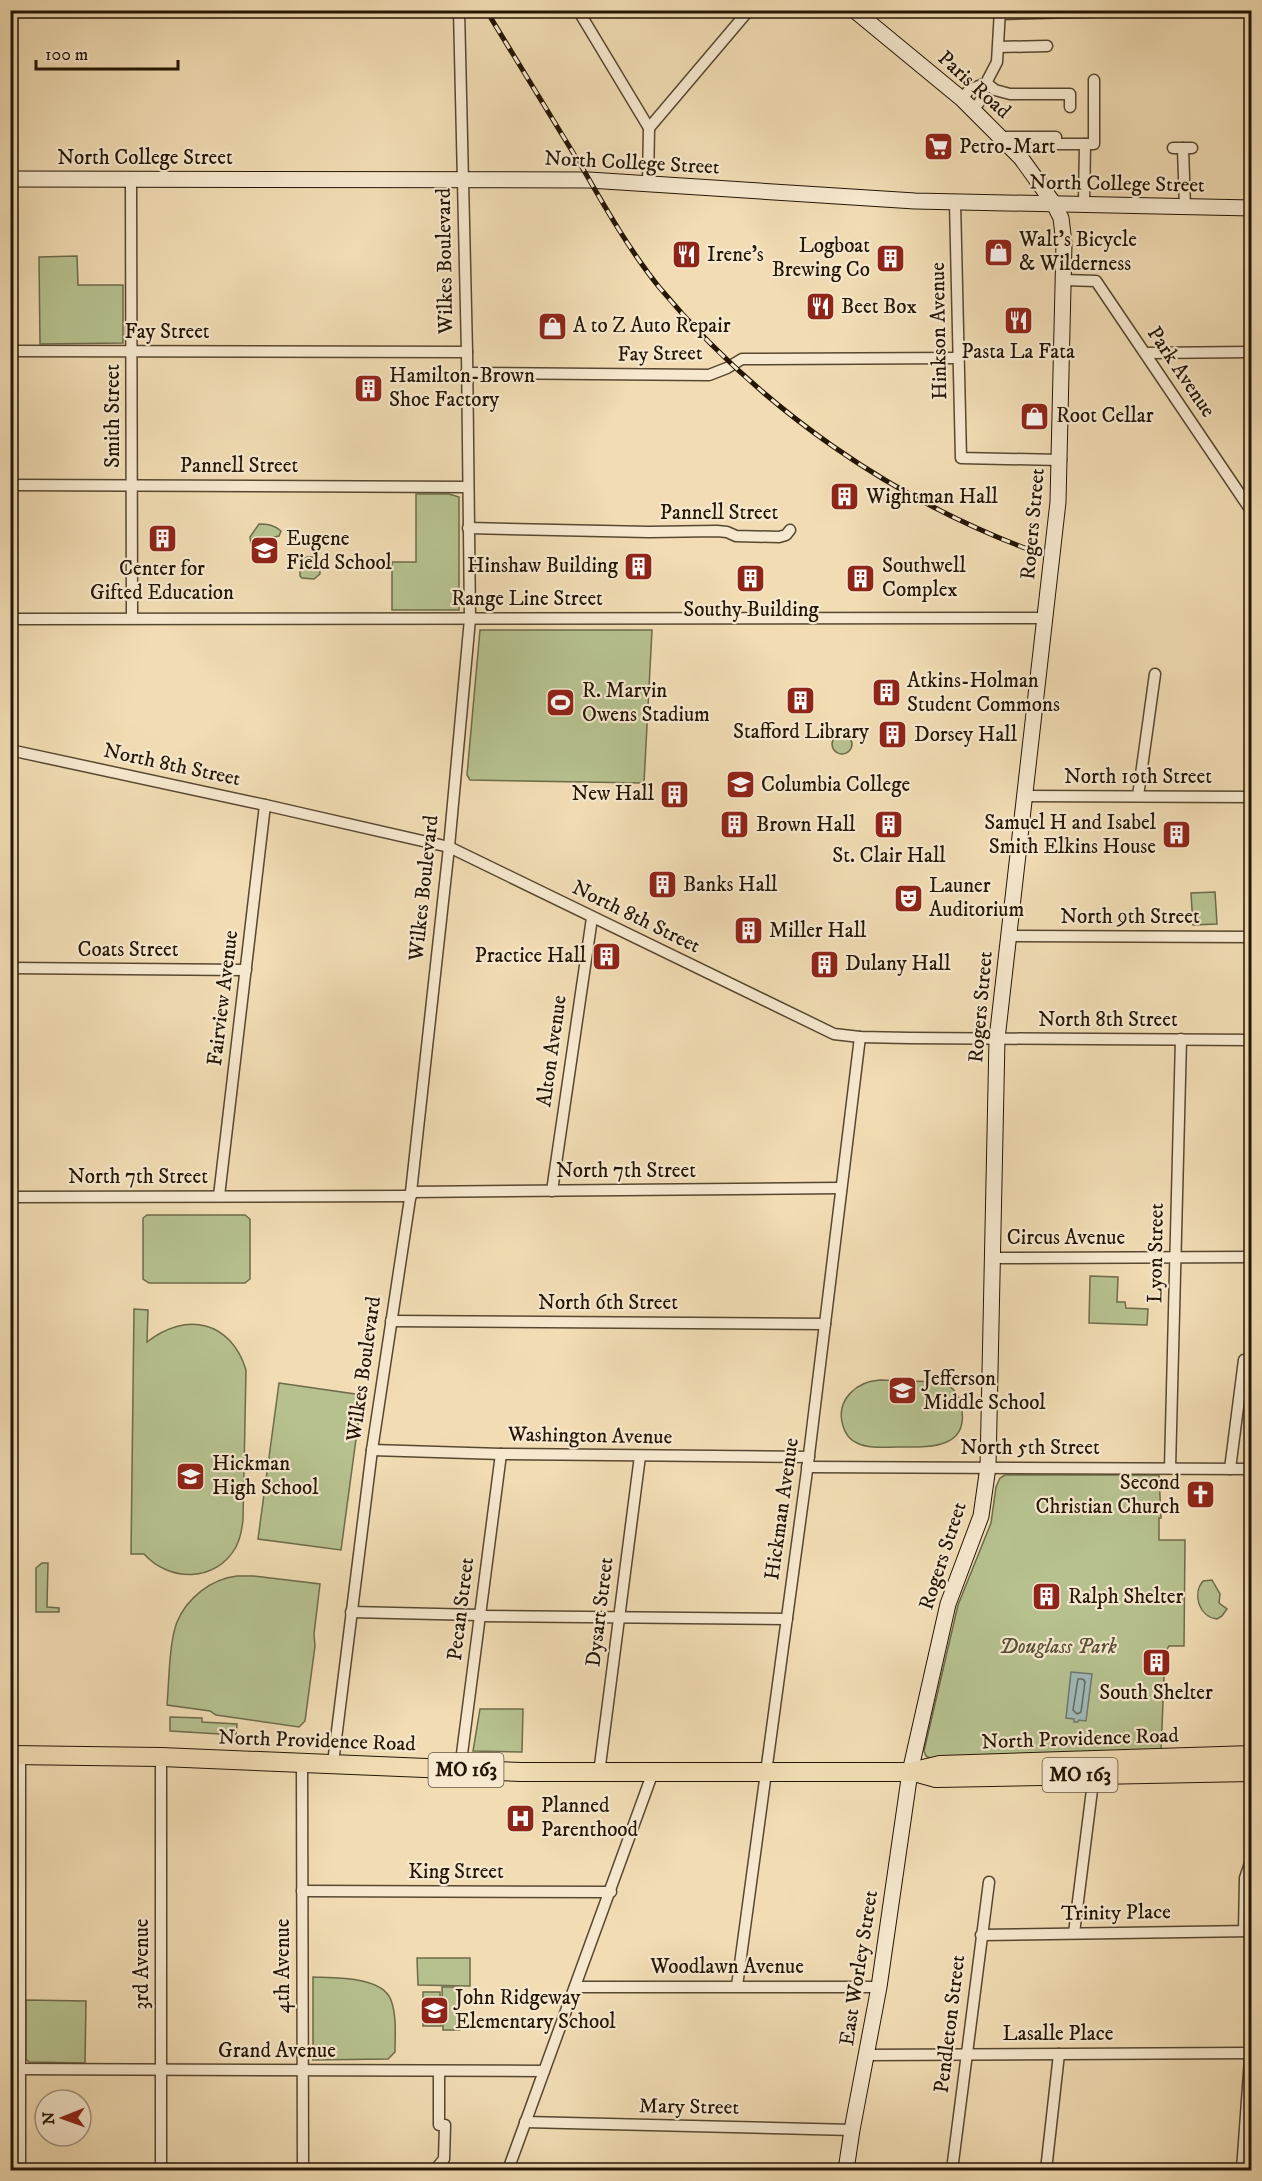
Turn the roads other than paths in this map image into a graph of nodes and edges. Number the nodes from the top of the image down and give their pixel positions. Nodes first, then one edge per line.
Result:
1 (459, 10) edge
2 (579, 10) edge
3 (749, 10) edge
4 (854, 10) edge
5 (1158, 10) edge
6 (1000, 12) edge
7 (1047, 46) dead end
8 (999, 47) junction
9 (1094, 80) dead end
10 (986, 83) junction
11 (968, 105) junction
12 (1070, 107) dead end
13 (649, 128) junction
14 (1000, 137) junction
15 (1085, 144) junction
16 (1183, 148) dead end
17 (10, 178) edge
18 (131, 179) junction
19 (463, 179) junction
20 (648, 183) junction
21 (955, 202) junction
22 (1054, 204) junction
23 (1084, 204) junction
24 (1185, 207) junction
25 (1251, 208) edge
26 (1064, 280) junction
27 (10, 351) edge
28 (133, 352) junction
29 (466, 352) junction
30 (1251, 352) edge
31 (1146, 353) junction
32 (959, 358) junction
33 (466, 373) junction
34 (1060, 460) junction
35 (10, 485) edge
36 (132, 485) junction
37 (468, 487) junction
38 (1246, 496) edge
39 (1251, 512) edge
40 (468, 528) junction
41 (790, 530) dead end
42 (132, 618) junction
43 (1044, 618) junction
44 (10, 619) edge
45 (470, 619) junction
46 (1155, 674) dead end
47 (10, 750) edge
48 (1024, 796) junction
49 (1138, 796) junction
50 (1251, 797) edge
51 (265, 805) junction
52 (449, 847) junction
53 (592, 918) junction
54 (1008, 936) junction
55 (1251, 937) edge
56 (10, 968) edge
57 (246, 970) junction
58 (860, 1037) junction
59 (997, 1039) junction
60 (1181, 1039) junction
61 (1251, 1040) edge
62 (841, 1188) junction
63 (552, 1191) junction
64 (411, 1194) junction
65 (219, 1196) junction
66 (10, 1197) edge
67 (1175, 1257) junction
68 (1251, 1257) edge
69 (993, 1258) junction
70 (391, 1321) junction
71 (825, 1324) junction
72 (1244, 1360) dead end
73 (372, 1450) junction
74 (501, 1455) junction
75 (640, 1456) junction
76 (808, 1462) junction
77 (988, 1467) junction
78 (1170, 1468) junction
79 (1230, 1469) junction
80 (1251, 1469) edge
81 (351, 1612) junction
82 (479, 1615) junction
83 (619, 1617) junction
84 (787, 1620) junction
85 (15, 1755) edge
86 (1251, 1755) edge
87 (161, 1757) junction
88 (302, 1762) junction
89 (333, 1763) junction
90 (460, 1769) junction
91 (767, 1771) junction
92 (653, 1772) junction
93 (910, 1772) junction
94 (1251, 1772) edge
95 (599, 1773) junction
96 (1094, 1774) junction
97 (1251, 1858) edge
98 (989, 1882) dead end
99 (302, 1891) junction
100 (611, 1892) junction
101 (1248, 1931) edge
102 (1074, 1933) junction
103 (981, 1935) junction
104 (737, 1986) junction
105 (879, 1987) junction
106 (576, 1988) junction
107 (1251, 2031) edge
108 (1250, 2053) junction
109 (967, 2054) junction
110 (1059, 2054) junction
111 (866, 2055) junction
112 (15, 2069) edge
113 (303, 2070) junction
114 (439, 2070) junction
115 (161, 2071) junction
116 (544, 2071) junction
117 (525, 2122) junction
118 (852, 2130) junction
119 (20, 2170) edge
120 (161, 2170) edge
121 (303, 2170) edge
122 (435, 2170) edge
123 (508, 2170) edge
124 (846, 2170) edge
125 (952, 2170) edge
126 (1046, 2170) edge
127 (1242, 2170) edge

1 - 19 street, Wilkes Boulevard
2 - 13 street
3 - 13 street
4 - 11 street, Paris Road
5 - 6 street
6 - 8 street
7 - 8 street
8 - 10 street
9 - 15 street
10 - 11 street
10 - 11 street
10 - 12 street
11 - 14 street, Paris Road
13 - 20 street
14 - 15 street
14 - 22 street, Paris Road
15 - 23 street
16 - 24 street
17 - 18 street, North College Street
18 - 19 street, North College Street
18 - 28 street, Smith Street
19 - 20 street, North College Street
19 - 29 street, Wilkes Boulevard
20 - 21 street, North College Street
21 - 22 street, North College Street
21 - 32 street, Hinkson Avenue
22 - 23 street, North College Street
22 - 26 street, Rogers Street
23 - 24 street, North College Street
24 - 25 street, North College Street
26 - 31 street, Park Avenue
26 - 34 street, Rogers Street
27 - 28 street, Fay Street
28 - 29 street, Fay Street
28 - 36 street, Smith Street
29 - 33 street, Wilkes Boulevard
30 - 31 street
31 - 38 street, Park Avenue
32 - 33 street, Fay Street
32 - 34 street, Hinkson Avenue
33 - 37 street, Wilkes Boulevard
34 - 43 street, Rogers Street
35 - 36 street, Pannell Street
36 - 37 street, Pannell Street
36 - 42 street, Smith Street
37 - 40 street, Wilkes Boulevard
38 - 39 street, Park Avenue
40 - 41 street, Pannell Street
40 - 45 street, Wilkes Boulevard
42 - 44 street, Range Line Street
42 - 45 street, Range Line Street
43 - 45 street, Range Line Street
43 - 48 street, Rogers Street
45 - 52 street, Wilkes Boulevard
46 - 49 street
47 - 51 street, North 8th Street
48 - 49 street, North 10th Street
48 - 54 street, Rogers Street
49 - 50 street, North 10th Street
51 - 52 street, North 8th Street
51 - 57 street, Fairview Avenue
52 - 53 street, North 8th Street
52 - 64 street, Wilkes Boulevard
53 - 58 street, North 8th Street
53 - 63 street, Alton Avenue
54 - 55 street, North 9th Street
54 - 59 street, Rogers Street
56 - 57 street, Coats Street
57 - 65 street, Fairview Avenue
58 - 59 street, North 8th Street
58 - 62 street, Hickman Avenue
59 - 60 street, North 8th Street
59 - 69 street, Rogers Street
60 - 61 street, North 8th Street
60 - 67 street, Lyon Street
62 - 63 street, North 7th Street
62 - 71 street, Hickman Avenue
63 - 64 street, North 7th Street
64 - 65 street, North 7th Street
64 - 70 street, Wilkes Boulevard
65 - 66 street, North 7th Street
67 - 68 street, Circus Avenue
67 - 69 street, Circus Avenue
67 - 78 street, Lyon Street
69 - 77 street, Rogers Street
70 - 71 street, North 6th Street
70 - 73 street, Wilkes Boulevard
71 - 76 street, Hickman Avenue
72 - 79 street
73 - 74 street, Washington Avenue
73 - 81 street, Wilkes Boulevard
74 - 75 street, Washington Avenue
74 - 82 street, Pecan Street
75 - 76 street, Washington Avenue
75 - 83 street, Dysart Street
76 - 77 street, North 5th Street
76 - 84 street, Hickman Avenue
77 - 78 street, North 5th Street
77 - 93 street, Rogers Street
78 - 79 street, North 5th Street
79 - 80 street, North 5th Street
81 - 82 street
81 - 89 street, Wilkes Boulevard
82 - 83 street
82 - 90 street, Pecan Street
83 - 84 street
83 - 95 street, Dysart Street
84 - 91 street, Hickman Avenue
85 - 87 main road, North Providence Road / MO 163
85 - 112 street
86 - 93 main road, North Providence Road / MO 163
87 - 88 main road, North Providence Road / MO 163
87 - 115 street, 3rd Avenue
88 - 89 main road, North Providence Road / MO 163
88 - 99 street, 4th Avenue
89 - 90 main road, North Providence Road / MO 163
90 - 95 main road, North Providence Road / MO 163
91 - 92 main road, North Providence Road / MO 163
91 - 93 main road, North Providence Road / MO 163
91 - 104 street, Hickman Avenue
92 - 95 main road, North Providence Road / MO 163
92 - 100 street
93 - 96 main road, North Providence Road / MO 163
93 - 105 street, East Worley Street
94 - 96 main road, North Providence Road / MO 163
96 - 102 street
97 - 101 street
98 - 103 street, Pendleton Street
99 - 100 street, King Street
99 - 113 street, 4th Avenue
100 - 106 street
101 - 102 street, Trinity Place
102 - 103 street, Trinity Place
103 - 109 street, Pendleton Street
104 - 105 street, Woodlawn Avenue
104 - 106 street, Woodlawn Avenue
105 - 111 street, East Worley Street
106 - 116 street
107 - 108 street
108 - 110 street, Lasalle Place
108 - 127 street
109 - 110 street, Lasalle Place
109 - 111 street, Lasalle Place
109 - 125 street, Pendleton Street
110 - 126 street
111 - 118 street, East Worley Street
112 - 115 street, Grand Avenue
112 - 119 street
113 - 114 street, Grand Avenue
113 - 115 street, Grand Avenue
113 - 121 street, 4th Avenue
114 - 116 street, Grand Avenue
114 - 122 street
115 - 120 street, 3rd Avenue
116 - 117 street
117 - 118 street, Mary Street
117 - 123 street
118 - 124 street, East Worley Street

